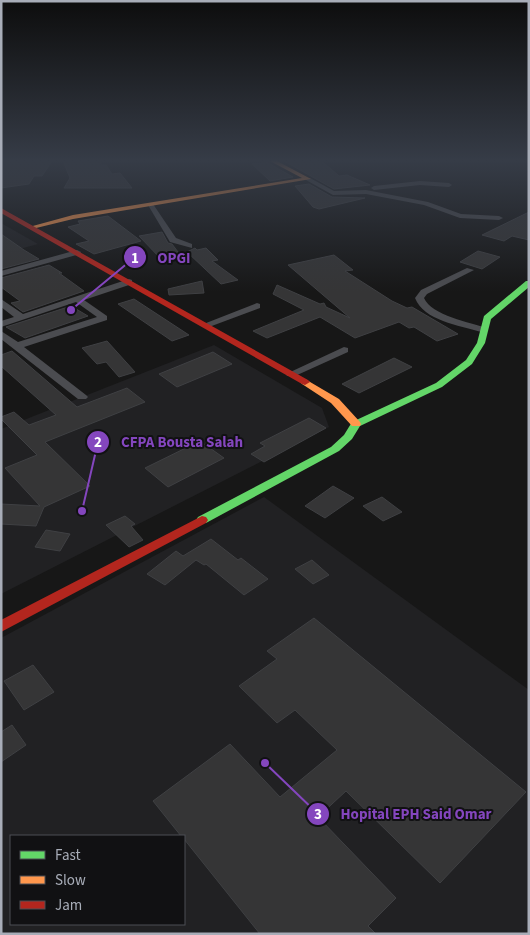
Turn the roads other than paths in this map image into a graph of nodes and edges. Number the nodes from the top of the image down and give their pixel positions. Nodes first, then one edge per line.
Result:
1 (151, 205) joint
2 (430, 205) edge
3 (1, 210) edge
4 (499, 218) dead end
5 (32, 227) junction
6 (188, 246) dead end
7 (77, 252) junction
8 (470, 270) dead end
9 (1, 274) edge
10 (129, 282) junction
11 (529, 283) edge
12 (77, 299) junction
13 (1, 302) edge
14 (256, 306) dead end
15 (20, 318) junction
16 (1, 324) edge
17 (206, 325) junction
18 (484, 330) junction
19 (1, 334) edge
20 (17, 346) junction
21 (344, 350) dead end
22 (291, 374) junction
23 (82, 397) dead end
24 (356, 424) junction
25 (1, 627) edge

1 - 5 street
1 - 6 street
2 - 4 street
3 - 5 street
5 - 7 street
7 - 9 street
7 - 10 street
8 - 18 street
10 - 12 street
10 - 17 street
11 - 18 street
12 - 15 street
12 - 20 street
13 - 15 street
14 - 17 street
15 - 16 street
17 - 22 street
18 - 24 street
19 - 20 street
20 - 23 street
21 - 22 street
22 - 24 street
24 - 25 street

